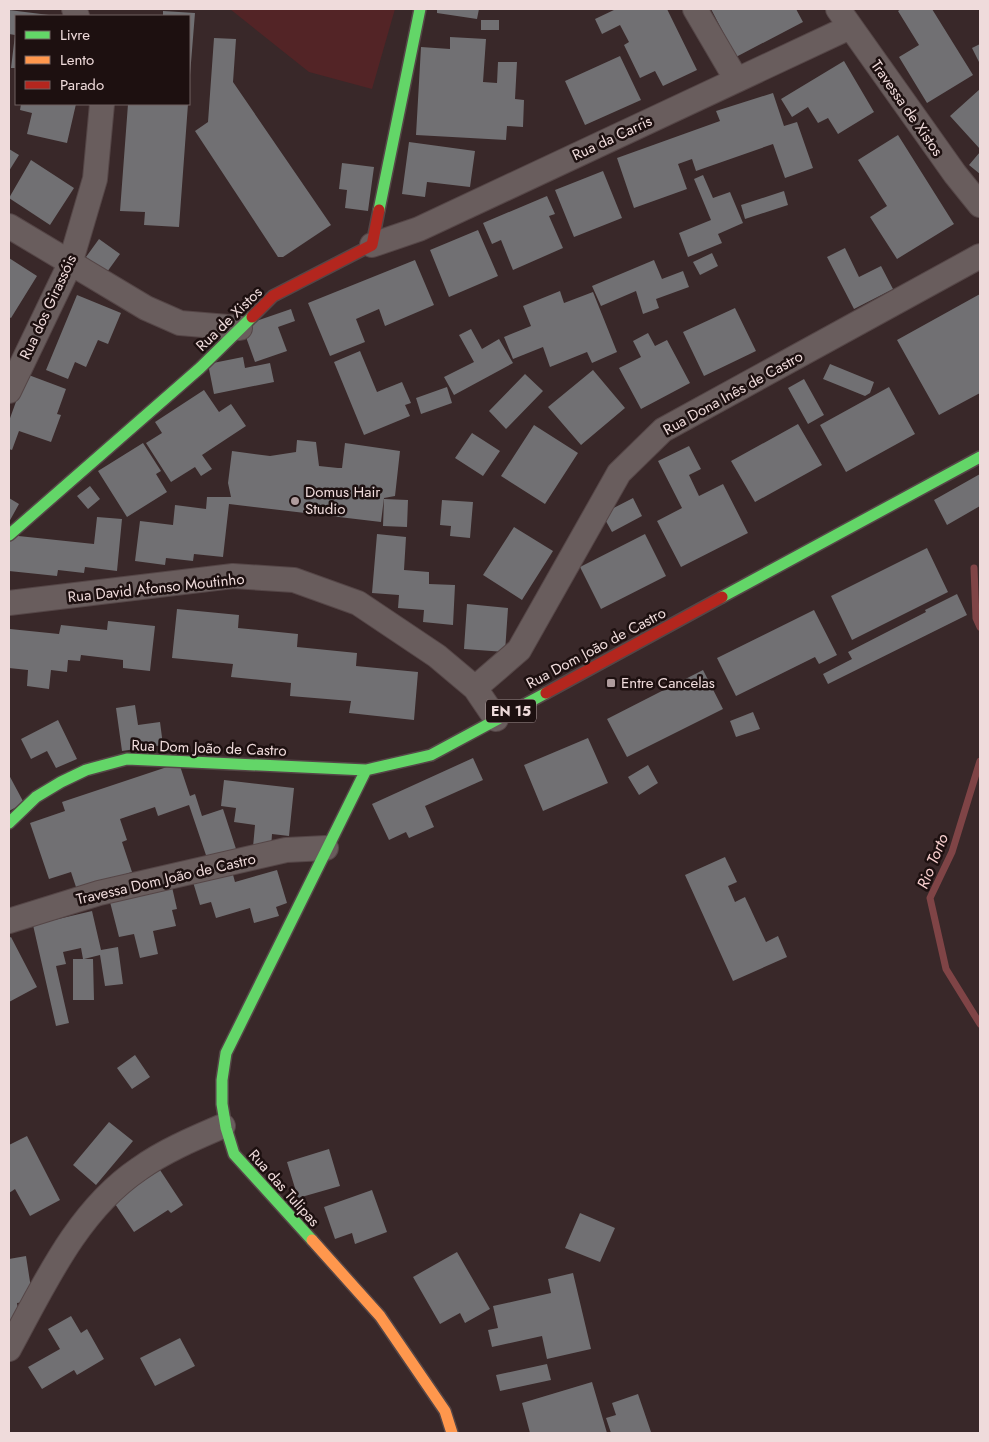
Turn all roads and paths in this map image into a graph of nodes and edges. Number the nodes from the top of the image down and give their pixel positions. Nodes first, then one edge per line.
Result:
1 (420, 9) edge
2 (695, 9) edge
3 (844, 18) edge
4 (736, 79) junction
5 (102, 105) edge
6 (980, 205) edge
7 (9, 226) edge
8 (372, 245) junction
9 (980, 256) edge
10 (70, 264) junction
11 (240, 328) junction
12 (9, 392) edge
13 (980, 457) edge
14 (9, 535) edge
15 (9, 603) edge
16 (475, 688) junction
17 (496, 719) junction
18 (366, 770) junction
19 (9, 823) edge
20 (326, 848) junction
21 (9, 921) edge
22 (223, 1126) junction
23 (9, 1349) edge
24 (452, 1433) edge

1 - 8 street
2 - 4 street
3 - 4 street, Rua da Carris
3 - 6 street, Travessa de Xistos
4 - 8 street, Rua da Carris
5 - 10 street, Rua dos Girassóis
7 - 10 street
8 - 11 street, Rua de Xistos
9 - 16 street, Rua Dona Inês de Castro
10 - 11 street
10 - 12 street, Rua dos Girassóis
11 - 14 street, Rua de Xistos
13 - 17 street, Rua Dom João de Castro / EN 15
15 - 16 street, Rua David Afonso Moutinho
16 - 17 street, Rua David Afonso Moutinho
17 - 18 street, Rua Dom João de Castro / EN 15
18 - 19 street, Rua Dom João de Castro / EN 15
18 - 20 street, Rua das Tulipas
20 - 21 street, Travessa Dom João de Castro
20 - 22 street, Rua das Tulipas
22 - 23 street
22 - 24 street, Rua das Tulipas

